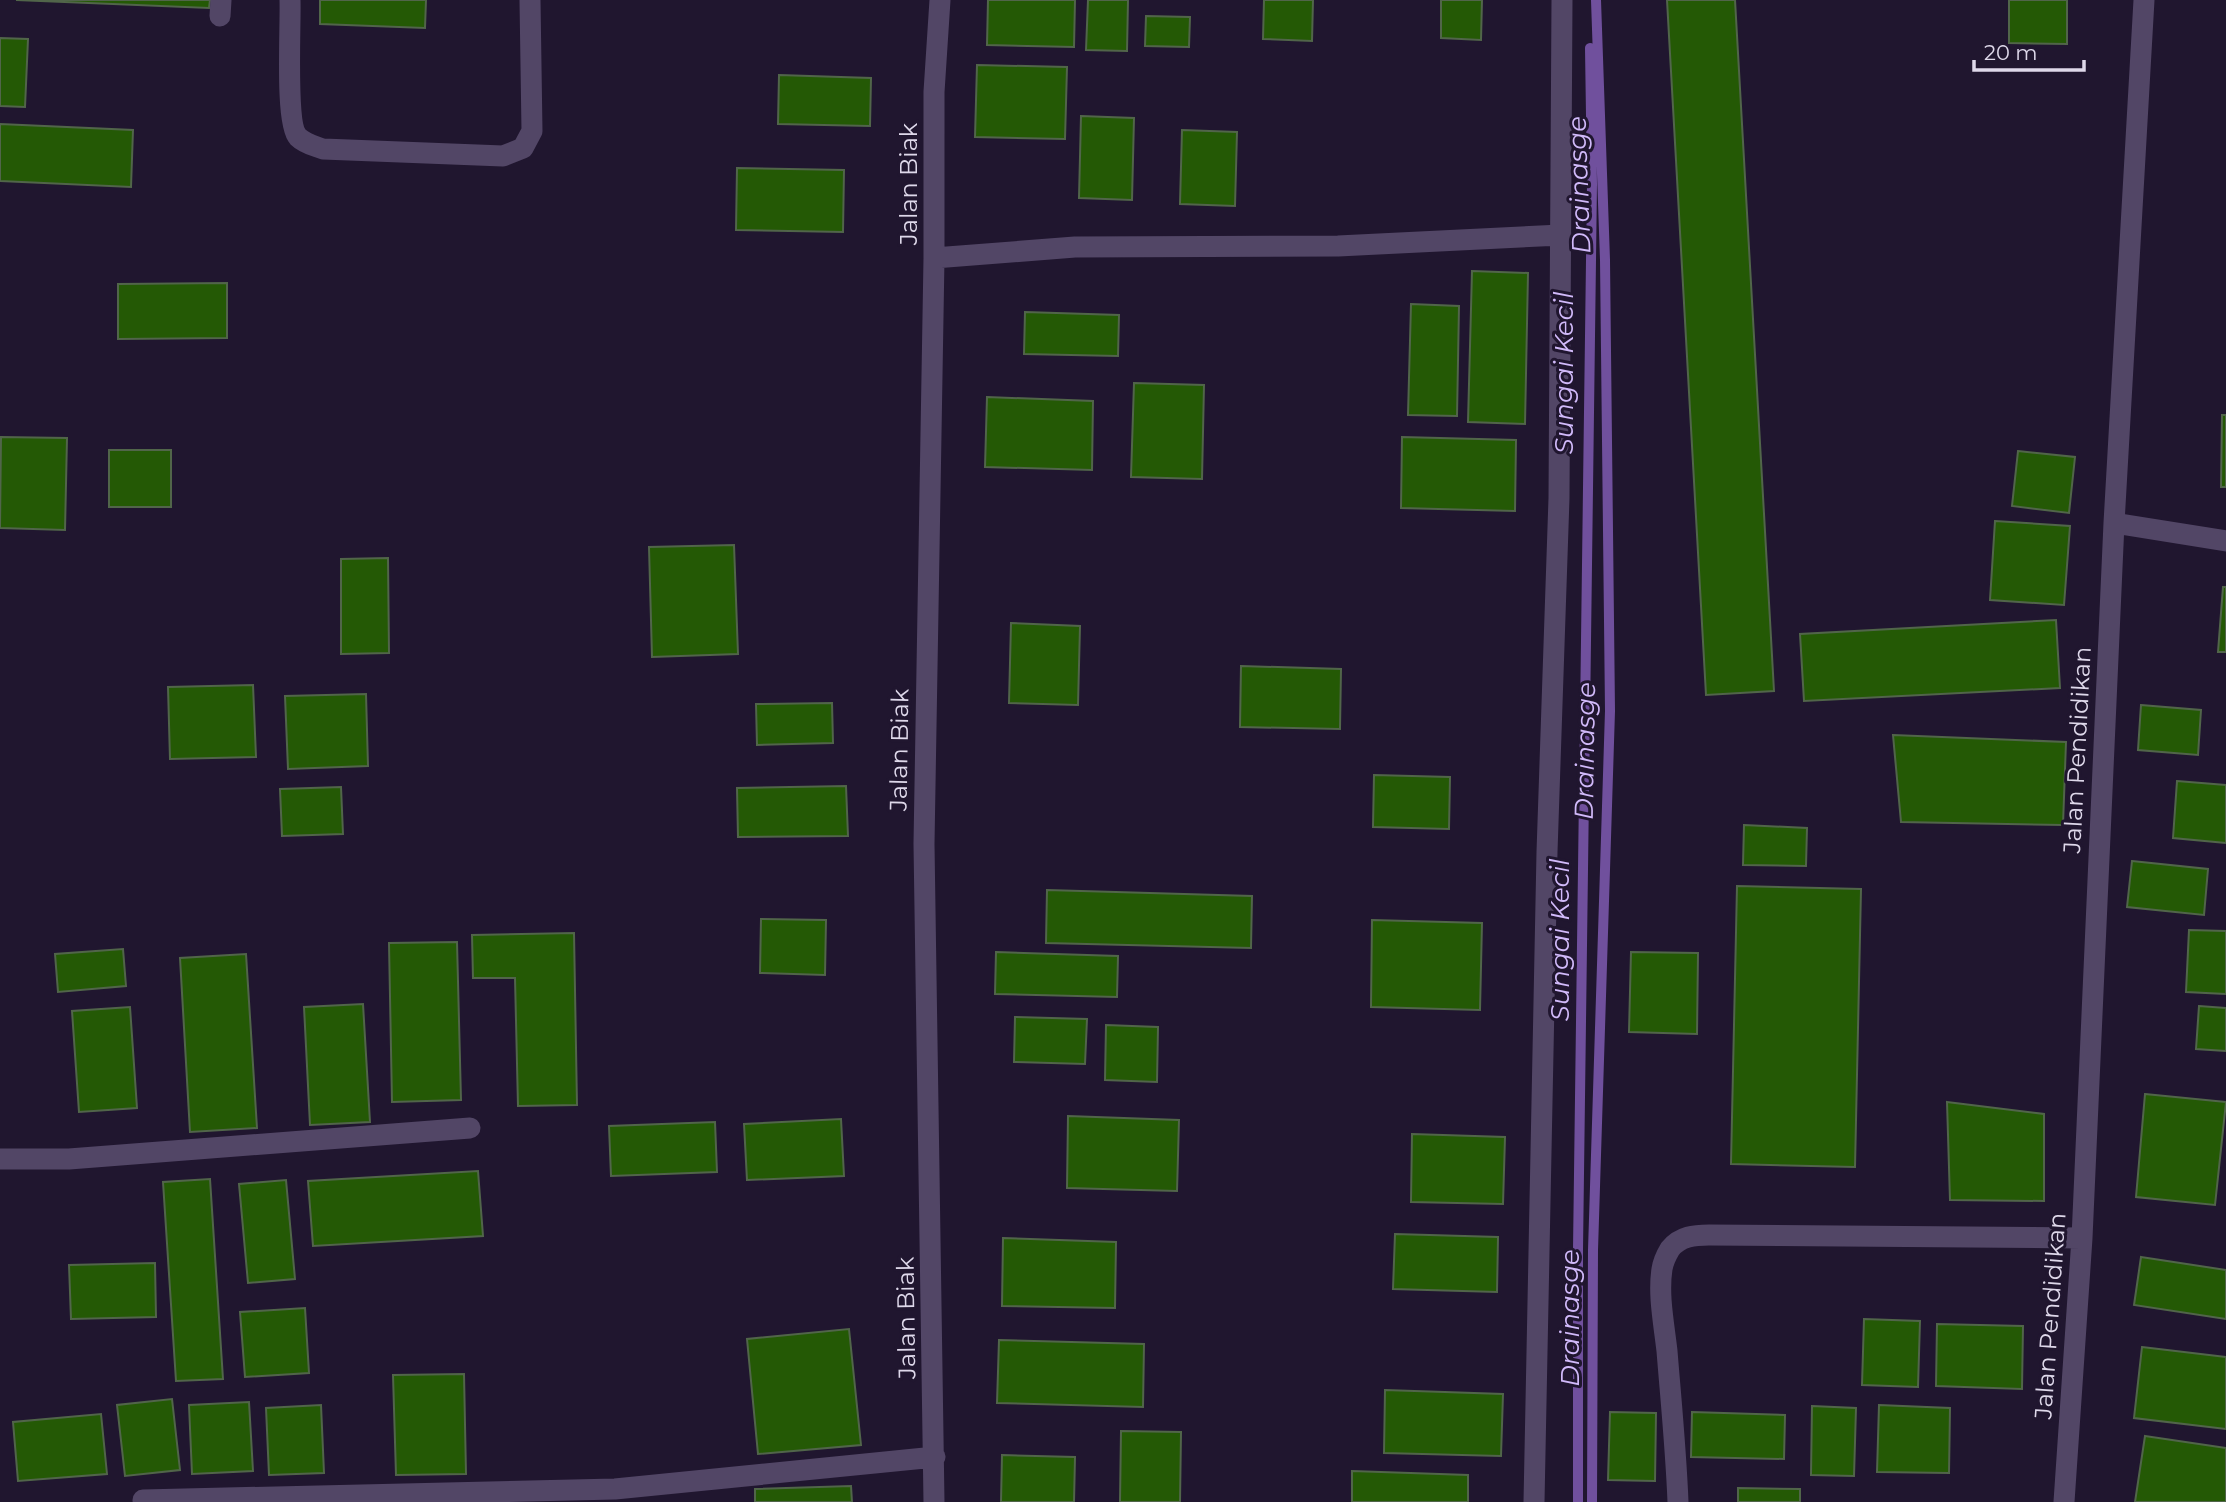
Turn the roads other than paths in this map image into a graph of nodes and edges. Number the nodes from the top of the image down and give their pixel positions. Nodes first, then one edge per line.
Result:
1 (290, 0) edge
2 (530, 0) edge
3 (940, 0) edge
4 (1562, 0) edge
5 (2144, 0) edge
6 (1561, 235) junction
7 (934, 258) junction
8 (2114, 523) junction
9 (2226, 541) edge
10 (470, 1128) dead end
11 (0, 1160) edge
12 (2081, 1238) junction
13 (935, 1457) junction
14 (143, 1500) dead end
15 (934, 1502) edge
16 (1534, 1502) edge
17 (1678, 1502) edge
18 (2064, 1502) edge

1 - 2 street
3 - 7 street, Jalan Biak
4 - 6 street
5 - 8 street, Jalan Pendidikan
6 - 7 street
6 - 16 street
7 - 13 street, Jalan Biak
8 - 9 street
8 - 12 street, Jalan Pendidikan
10 - 11 street
12 - 17 street
12 - 18 street, Jalan Pendidikan
13 - 14 street
13 - 15 street, Jalan Biak

